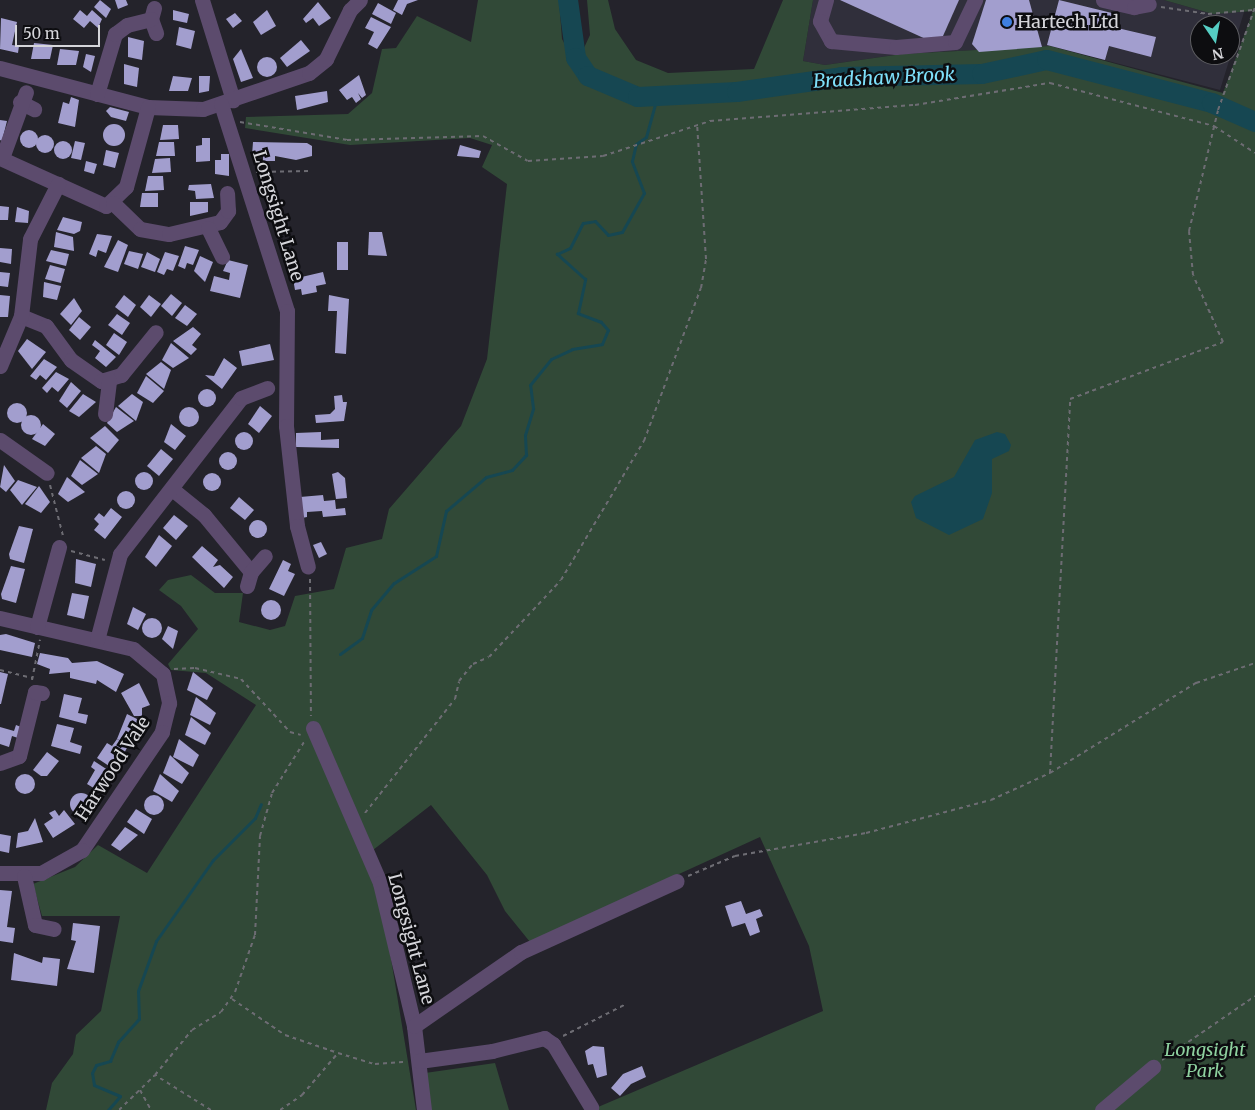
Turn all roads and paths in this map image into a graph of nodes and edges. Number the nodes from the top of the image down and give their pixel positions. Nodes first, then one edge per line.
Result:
1 (202, 0) edge
2 (826, 0) edge
3 (975, 0) edge
4 (1103, 0) edge
5 (351, 3) edge
6 (1149, 4) joint
7 (1255, 9) edge
8 (154, 20) dead end
9 (0, 68) edge
10 (97, 94) junction
11 (227, 102) junction
12 (148, 107) junction
13 (34, 109) dead end
14 (228, 123) junction
15 (697, 125) junction
16 (1214, 126) junction
17 (1255, 153) edge
18 (1, 158) edge
19 (309, 171) dead end
20 (246, 172) junction
21 (58, 184) junction
22 (227, 193) dead end
23 (113, 203) junction
24 (208, 228) junction
25 (222, 257) dead end
26 (22, 316) junction
27 (149, 334) dead end
28 (5, 340) edge
29 (0, 366) edge
30 (109, 380) junction
31 (260, 387) dead end
32 (105, 414) dead end
33 (0, 440) edge
34 (44, 464) joint
35 (172, 489) junction
36 (59, 548) junction
37 (265, 556) dead end
38 (116, 562) junction
39 (308, 566) joint
40 (0, 618) edge
41 (40, 627) junction
42 (97, 640) junction
43 (1255, 663) edge
44 (0, 670) edge
45 (163, 674) junction
46 (37, 687) junction
47 (313, 728) joint
48 (0, 763) edge
49 (1050, 773) junction
50 (354, 827) junction
51 (0, 873) edge
52 (24, 876) junction
53 (676, 881) joint
54 (54, 929) dead end
55 (1255, 996) edge
56 (231, 998) junction
57 (626, 1004) dead end
58 (414, 1026) junction
59 (551, 1042) junction
60 (338, 1053) junction
61 (419, 1061) junction
62 (1152, 1067) joint
63 (155, 1075) junction
64 (140, 1090) junction
65 (591, 1107) dead end
66 (119, 1110) edge
67 (151, 1110) edge
68 (211, 1110) edge
69 (280, 1110) edge
70 (424, 1110) edge
71 (1102, 1110) edge

1 - 11 street, Longsight Lane
2 - 3 street
4 - 6 street
5 - 11 street
6 - 7 path
7 - 16 path
8 - 10 street
9 - 10 street
10 - 12 street
11 - 12 street
11 - 14 street, Longsight Lane
12 - 23 street
13 - 18 street
14 - 15 path
14 - 20 street, Longsight Lane
15 - 16 path
15 - 50 path
16 - 17 path
16 - 49 path
18 - 21 street
19 - 20 path
20 - 39 street, Longsight Lane
21 - 23 street
21 - 26 street
22 - 24 street
23 - 24 street
24 - 25 street
26 - 28 street
26 - 30 street
27 - 30 street
28 - 29 street
30 - 32 street
31 - 35 street
33 - 34 street
34 - 36 path
35 - 37 street
35 - 38 street
36 - 38 path
36 - 41 street
38 - 42 street
39 - 47 path
40 - 41 street
41 - 42 street
41 - 46 path
42 - 45 street
43 - 49 path
44 - 46 path
45 - 52 street, Harwood Vale
45 - 56 path
46 - 48 street
47 - 50 street, Longsight Lane
49 - 53 path
50 - 58 street, Longsight Lane
51 - 52 street, Harwood Vale
52 - 54 street
53 - 58 street
55 - 62 path
56 - 60 path
56 - 63 path
57 - 59 path
58 - 61 street, Longsight Lane
59 - 61 street
59 - 65 street
60 - 61 path
60 - 69 path
61 - 70 street, Longsight Lane
62 - 71 street
63 - 64 path
63 - 68 path
64 - 66 path
64 - 67 path

